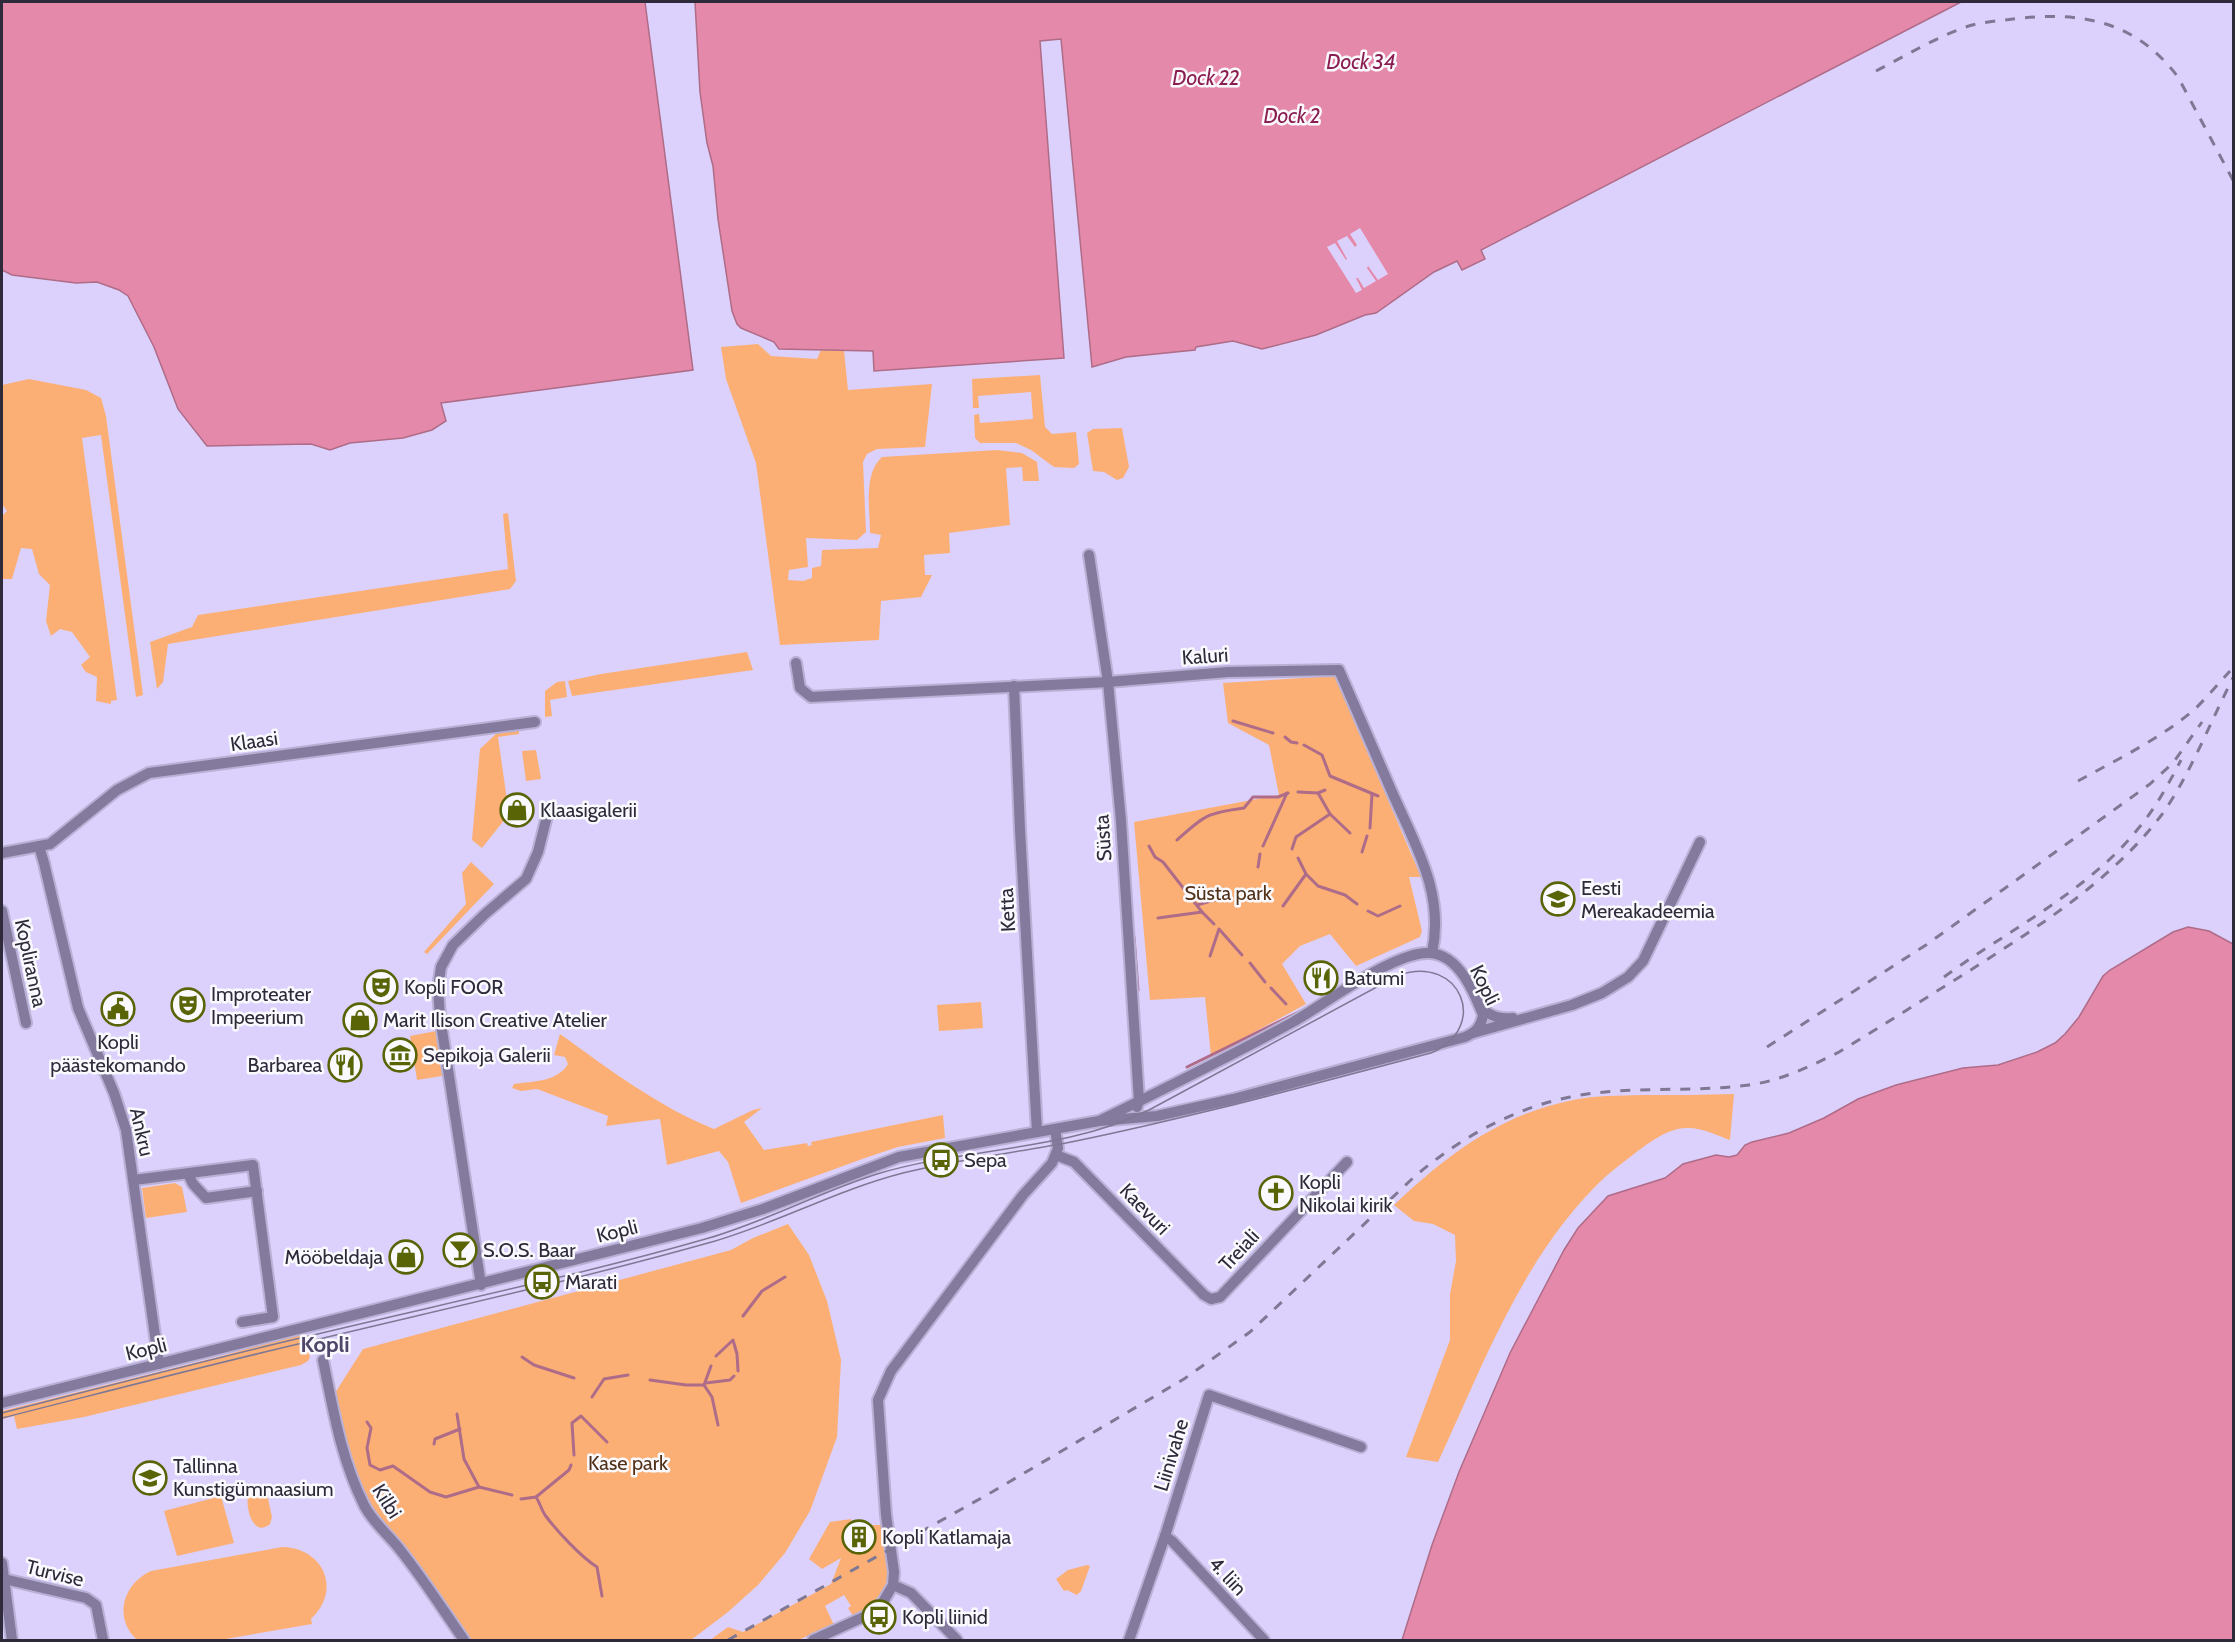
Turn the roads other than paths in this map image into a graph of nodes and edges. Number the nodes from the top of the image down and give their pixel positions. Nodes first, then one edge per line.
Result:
1 (1089, 555) dead end
2 (796, 663) dead end
3 (1108, 682) junction
4 (1014, 686) junction
5 (535, 722) dead end
6 (549, 808) dead end
7 (1700, 842) dead end
8 (39, 846) junction
9 (2, 853) edge
10 (2, 911) edge
11 (1432, 953) junction
12 (1479, 1005) junction
13 (1534, 1016) junction
14 (26, 1023) dead end
15 (1473, 1033) junction
16 (1139, 1101) junction
17 (1139, 1118) junction
18 (1099, 1121) junction
19 (1055, 1129) junction
20 (1037, 1132) junction
21 (1056, 1155) junction
22 (1347, 1162) dead end
23 (188, 1174) junction
24 (134, 1180) junction
25 (257, 1191) junction
26 (481, 1285) junction
27 (1204, 1295) joint
28 (242, 1322) dead end
29 (323, 1360) dead end
30 (159, 1364) junction
31 (2, 1403) edge
32 (1361, 1447) dead end
33 (1165, 1536) junction
34 (2, 1563) edge
35 (4, 1579) junction
36 (893, 1585) junction
37 (463, 1640) edge
38 (12, 1641) edge
39 (103, 1641) edge
40 (813, 1641) edge
41 (957, 1641) edge
42 (1129, 1641) edge
43 (1264, 1641) edge

1 - 3 street, Süsta
2 - 4 street, Kaluri
3 - 4 street, Kaluri
3 - 11 street, Kaluri
3 - 16 street, Süsta
4 - 20 street, Ketta
5 - 8 street, Klaasi
6 - 26 street
7 - 13 street
8 - 9 street, Klaasi
8 - 24 street, Ankru
10 - 14 street, Kopliranna
11 - 12 street, Kopli
11 - 16 street, Kopli
12 - 13 street
12 - 15 street, Kopli
13 - 15 street
15 - 17 street, Kopli
16 - 17 street, Süsta
16 - 18 street, Kopli
17 - 18 street, Kopli
18 - 19 street, Kopli
19 - 20 street, Kopli
19 - 21 street
20 - 26 street, Kopli
21 - 27 street, Kaevuri
21 - 36 street
22 - 27 street, Treiali
23 - 24 street
23 - 25 street
23 - 25 street
24 - 30 street, Ankru
25 - 28 street
26 - 30 street, Kopli
29 - 37 street, Kilbi
30 - 31 street, Kopli
32 - 33 street, Liinivahe
33 - 42 street, Liinivahe
33 - 43 street, 4. liin
34 - 35 street
35 - 38 street
35 - 39 street, Turvise
36 - 40 street
36 - 41 street

